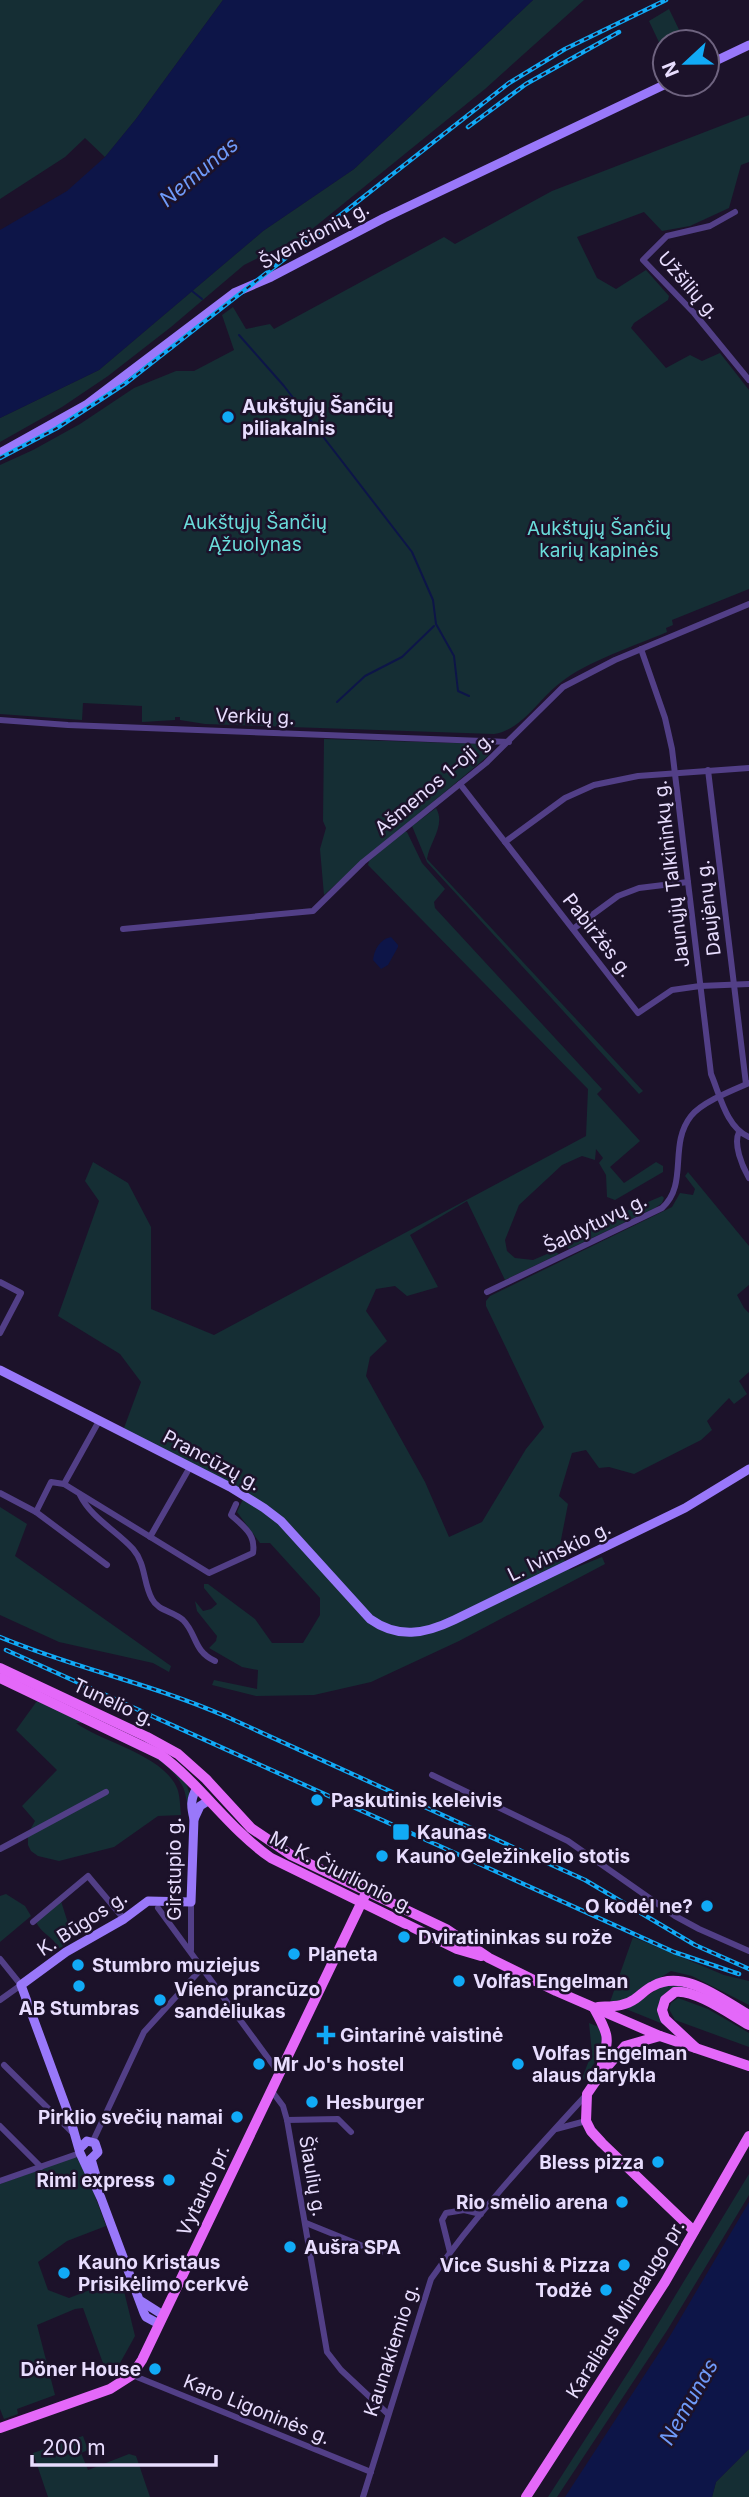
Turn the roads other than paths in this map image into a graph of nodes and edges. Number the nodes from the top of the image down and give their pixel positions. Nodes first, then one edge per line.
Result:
1 (749, 46) edge
2 (721, 59) edge
3 (651, 91) edge
4 (735, 212) dead end
5 (749, 380) edge
6 (0, 453) edge
7 (749, 604) edge
8 (641, 649) junction
9 (0, 720) edge
10 (509, 742) junction
11 (749, 768) edge
12 (708, 770) junction
13 (675, 773) junction
14 (460, 784) junction
15 (505, 842) junction
16 (688, 882) junction
17 (124, 929) dead end
18 (573, 929) junction
19 (733, 983) junction
20 (749, 984) edge
21 (700, 986) junction
22 (747, 1084) edge
23 (720, 1097) junction
24 (739, 1132) junction
25 (749, 1137) edge
26 (749, 1178) edge
27 (0, 1282) edge
28 (486, 1292) dead end
29 (0, 1333) edge
30 (0, 1370) edge
31 (99, 1421) junction
32 (190, 1467) junction
33 (749, 1469) edge
34 (64, 1484) junction
35 (0, 1493) edge
36 (79, 1494) junction
37 (236, 1504) dead end
38 (36, 1512) junction
39 (150, 1537) junction
40 (107, 1565) dead end
41 (376, 1623) joint
42 (215, 1661) dead end
43 (0, 1668) edge
44 (0, 1678) edge
45 (432, 1775) dead end
46 (206, 1779) junction
47 (197, 1788) junction
48 (106, 1792) dead end
49 (208, 1801) junction
50 (194, 1819) junction
51 (0, 1849) edge
52 (344, 1880) junction
53 (367, 1891) junction
54 (338, 1892) junction
55 (191, 1902) junction
56 (361, 1903) junction
57 (158, 1908) dead end
58 (124, 1919) junction
59 (33, 1922) dead end
60 (191, 1951) junction
61 (749, 1951) edge
62 (489, 1958) junction
63 (0, 1959) edge
64 (203, 1967) junction
65 (21, 1985) junction
66 (0, 2000) edge
67 (594, 2008) junction
68 (749, 2015) edge
69 (749, 2025) edge
70 (660, 2036) junction
71 (699, 2051) junction
72 (4, 2065) dead end
73 (749, 2066) edge
74 (279, 2073) junction
75 (600, 2075) junction
76 (271, 2090) junction
77 (587, 2094) junction
78 (70, 2118) junction
79 (287, 2120) junction
80 (586, 2121) junction
81 (0, 2126) edge
82 (555, 2129) junction
83 (351, 2132) dead end
84 (74, 2134) junction
85 (749, 2136) edge
86 (85, 2150) junction
87 (41, 2167) junction
88 (0, 2181) edge
89 (481, 2214) junction
90 (306, 2223) junction
91 (694, 2231) junction
92 (450, 2252) junction
93 (380, 2253) dead end
94 (161, 2320) junction
95 (132, 2375) junction
96 (388, 2414) junction
97 (0, 2428) edge
98 (371, 2472) junction
99 (363, 2497) edge
100 (526, 2497) edge

1 - 2 street
3 - 6 street, Švenčionių g.
4 - 5 street, Užšilių g.
7 - 8 street, Ašmenos 1-oji g.
8 - 10 street, Ašmenos 1-oji g.
8 - 13 street, Jaunųjų Talkininkų g.
9 - 10 street, Verkių g.
10 - 14 street, Ašmenos 1-oji g.
11 - 12 street
12 - 13 street
12 - 19 street, Daujėnų g.
13 - 15 street
13 - 16 street, Jaunųjų Talkininkų g.
14 - 15 street, Pabiržės g.
14 - 17 street, Ašmenos 1-oji g.
15 - 18 street, Pabiržės g.
16 - 18 street
16 - 21 street, Jaunųjų Talkininkų g.
18 - 21 street, Pabiržės g.
19 - 20 street, Pabiržės g.
19 - 21 street, Pabiržės g.
19 - 22 street, Daujėnų g.
21 - 23 street, Jaunųjų Talkininkų g.
22 - 23 street, Šaldytuvų g.
23 - 24 street
23 - 28 street, Šaldytuvų g.
24 - 25 street
24 - 26 street
27 - 29 street
30 - 31 street, Prancūzų g.
31 - 32 street, Prancūzų g.
31 - 34 street
32 - 39 street
32 - 41 street, Prancūzų g.
33 - 41 street, L. Ivinskio g.
34 - 36 street
34 - 38 street
35 - 38 street
36 - 39 street
36 - 42 street
37 - 39 street
38 - 40 street
43 - 46 main road, Tunelio g.
44 - 47 main road, Tunelio g.
45 - 61 street
46 - 47 main road
46 - 52 main road, M. K. Čiurlionio g.
47 - 49 main road, M. K. Čiurlionio g.
47 - 50 street, Girstupio g.
48 - 51 street
49 - 50 street
49 - 54 main road, M. K. Čiurlionio g.
50 - 55 street, Girstupio g.
52 - 53 main road, M. K. Čiurlionio g.
52 - 54 main road
53 - 56 main road, Vytauto pr.
53 - 62 main road, M. K. Čiurlionio g.
54 - 56 main road, M. K. Čiurlionio g.
55 - 58 street, K. Būgos g.
55 - 60 street, Girstupio g.
56 - 62 main road, M. K. Čiurlionio g.
56 - 74 main road, Vytauto pr.
57 - 60 street
58 - 59 street
58 - 65 street, K. Būgos g.
60 - 64 street
62 - 67 main road, M. K. Čiurlionio g.
63 - 65 street
64 - 74 street
64 - 86 street
65 - 66 street, K. Būgos g.
65 - 78 street
67 - 68 main road
67 - 70 main road, M. K. Čiurlionio g.
67 - 75 main road, Kaunakiemio g.
69 - 71 main road
70 - 71 main road, M. K. Čiurlionio g.
70 - 75 main road, Kaunakiemio g.
71 - 73 main road, M. K. Čiurlionio g.
72 - 84 street
74 - 76 main road, Vytauto pr.
75 - 77 main road, Kaunakiemio g.
76 - 79 street, Šiaulių g.
76 - 94 main road, Vytauto pr.
77 - 80 main road
77 - 82 street, Kaunakiemio g.
78 - 84 street
78 - 86 street
79 - 83 street
79 - 90 street, Šiaulių g.
80 - 82 street
80 - 91 main road
81 - 87 street
82 - 89 street, Kaunakiemio g.
84 - 86 street
85 - 91 main road, Karaliaus Mindaugo pr.
86 - 87 street
86 - 94 street
87 - 88 street
89 - 92 street, Kaunakiemio g.
89 - 92 street
90 - 93 street
90 - 96 street, Šiaulių g.
91 - 100 main road, Karaliaus Mindaugo pr.
92 - 96 street, Kaunakiemio g.
94 - 95 main road, Vytauto pr.
95 - 97 main road
95 - 98 street, Karo Ligoninės g.
96 - 98 street, Kaunakiemio g.
98 - 99 street, Kaunakiemio g.

